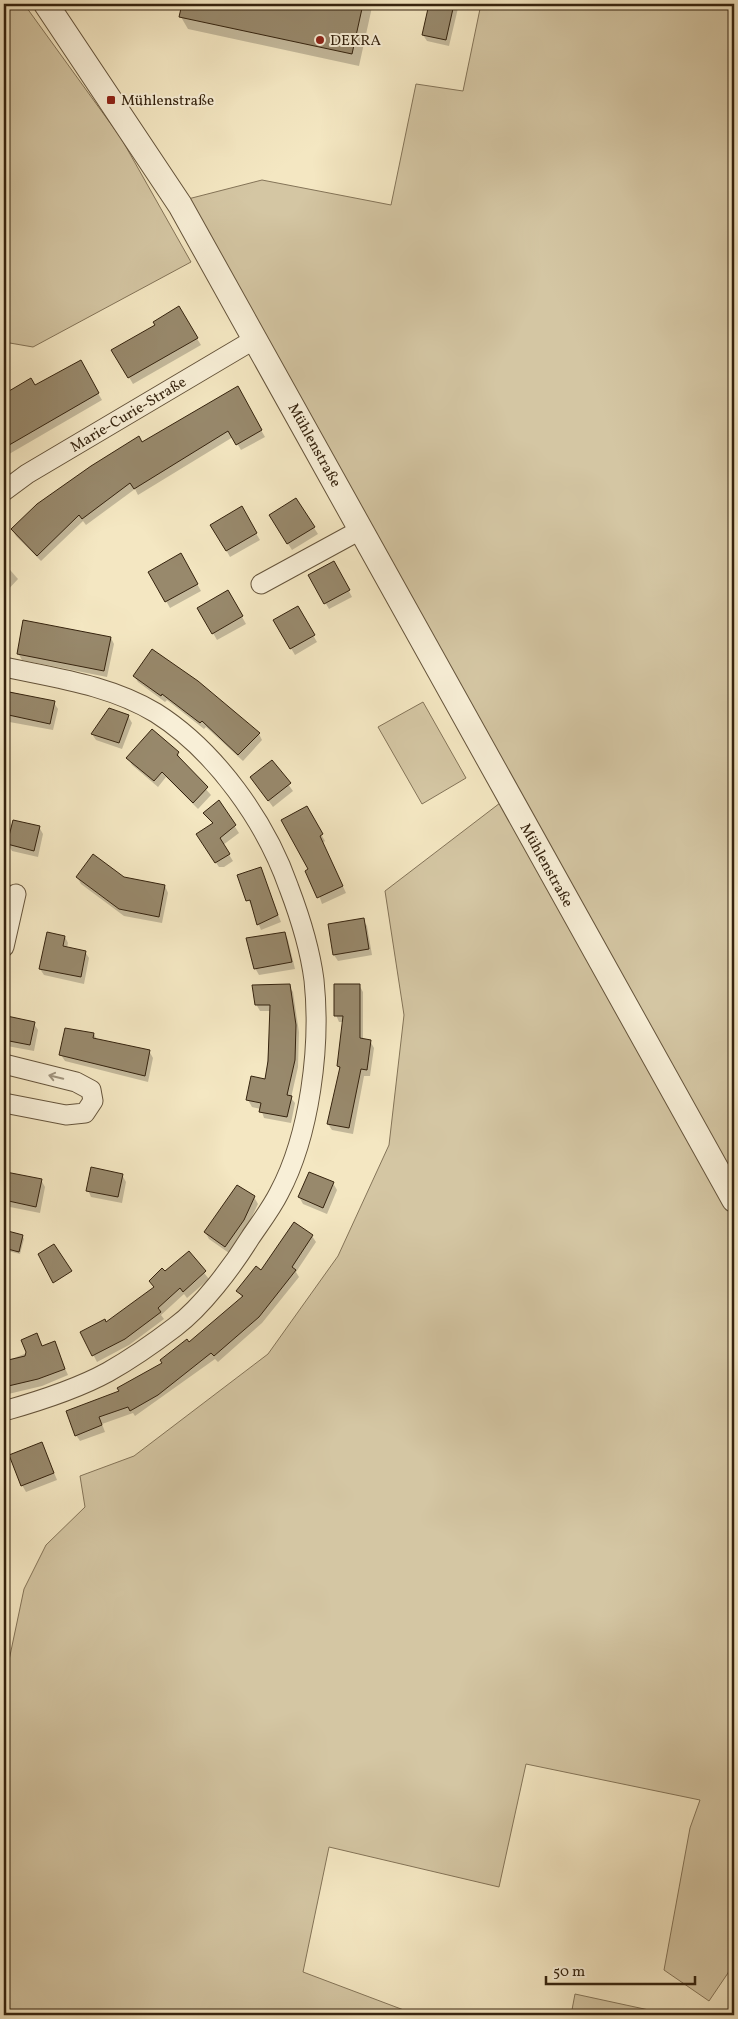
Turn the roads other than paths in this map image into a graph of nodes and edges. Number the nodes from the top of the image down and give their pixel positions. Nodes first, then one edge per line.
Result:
1 (46, 4) edge
2 (255, 338) junction
3 (4, 491) edge
4 (362, 529) junction
5 (261, 584) dead end
6 (4, 667) edge
7 (16, 894) dead end
8 (4, 947) edge
9 (4, 1064) edge
10 (4, 1103) edge
11 (734, 1200) edge
12 (4, 1410) edge

1 - 2 street, Mühlenstraße
2 - 3 street, Marie-Curie-Straße
2 - 4 street, Mühlenstraße
4 - 5 street
4 - 11 street, Mühlenstraße
6 - 12 street
7 - 8 street
10 -> 9 street

